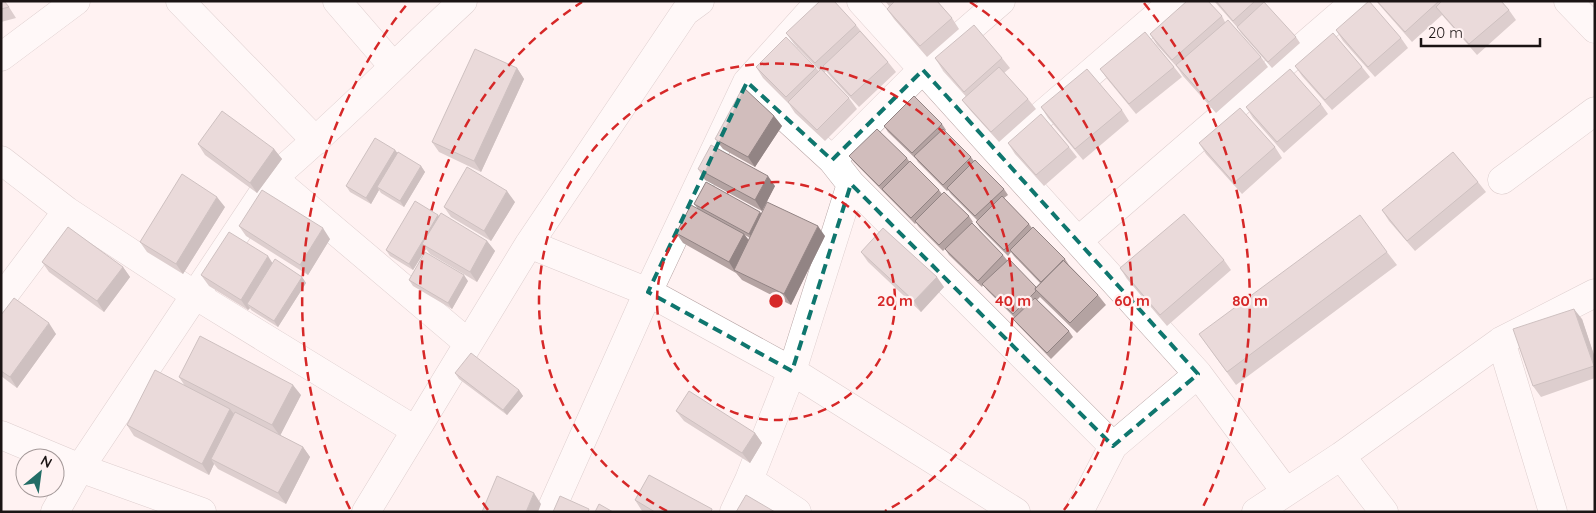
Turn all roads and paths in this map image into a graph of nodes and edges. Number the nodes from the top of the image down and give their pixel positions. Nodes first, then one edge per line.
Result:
1 (76, 1) edge
2 (180, 1) edge
3 (337, 1) edge
4 (463, 1) edge
5 (820, 1) edge
6 (861, 1) edge
7 (1001, 1) edge
8 (1174, 1) edge
9 (1356, 1) edge
10 (1568, 1) edge
11 (687, 5) edge
12 (1595, 29) edge
13 (1, 57) edge
14 (393, 66) junction
15 (923, 70) junction
16 (747, 82) junction
17 (1595, 111) edge
18 (316, 141) junction
19 (998, 153) junction
20 (1, 160) edge
21 (832, 160) junction
22 (272, 178) junction
23 (1502, 180) dead end
24 (851, 184) junction
25 (67, 212) junction
26 (1078, 242) junction
27 (529, 244) junction
28 (648, 292) junction
29 (1595, 293) edge
30 (195, 294) junction
31 (1, 299) edge
32 (1501, 341) junction
33 (468, 344) junction
34 (792, 371) junction
35 (1198, 374) junction
36 (415, 430) junction
37 (1, 435) edge
38 (1113, 446) junction
39 (1341, 456) junction
40 (80, 468) junction
41 (749, 480) junction
42 (1286, 492) junction
43 (55, 512) edge
44 (202, 512) edge
45 (366, 512) edge
46 (550, 512) edge
47 (734, 512) edge
48 (797, 512) edge
49 (1016, 512) edge
50 (1079, 512) edge
51 (1256, 512) edge
52 (1384, 512) edge
53 (1553, 512) edge

1 - 13 street
2 - 18 street
3 - 14 street
4 - 14 street
5 - 16 street
6 - 15 street
7 - 15 street
8 - 19 street
9 - 26 street
10 - 12 street
11 - 27 street
14 - 18 street
15 - 19 street
15 - 21 street
16 - 21 street
16 - 28 street
17 - 23 street
18 - 22 street
19 - 26 street
20 - 25 street
21 - 24 street
22 - 30 street
22 - 33 street
24 - 34 street
24 - 38 street
25 - 30 street
25 - 31 street
26 - 35 street
27 - 28 street
27 - 33 street
28 - 34 street
28 - 46 street
29 - 32 street
30 - 36 street
30 - 40 street
32 - 39 street
32 - 53 street
33 - 36 street
34 - 41 street
34 - 49 street
35 - 38 street
35 - 42 street
36 - 45 street
37 - 40 street
38 - 50 street
39 - 42 street
39 - 52 street
40 - 43 street
40 - 44 street
41 - 47 street
41 - 48 street
42 - 51 street

